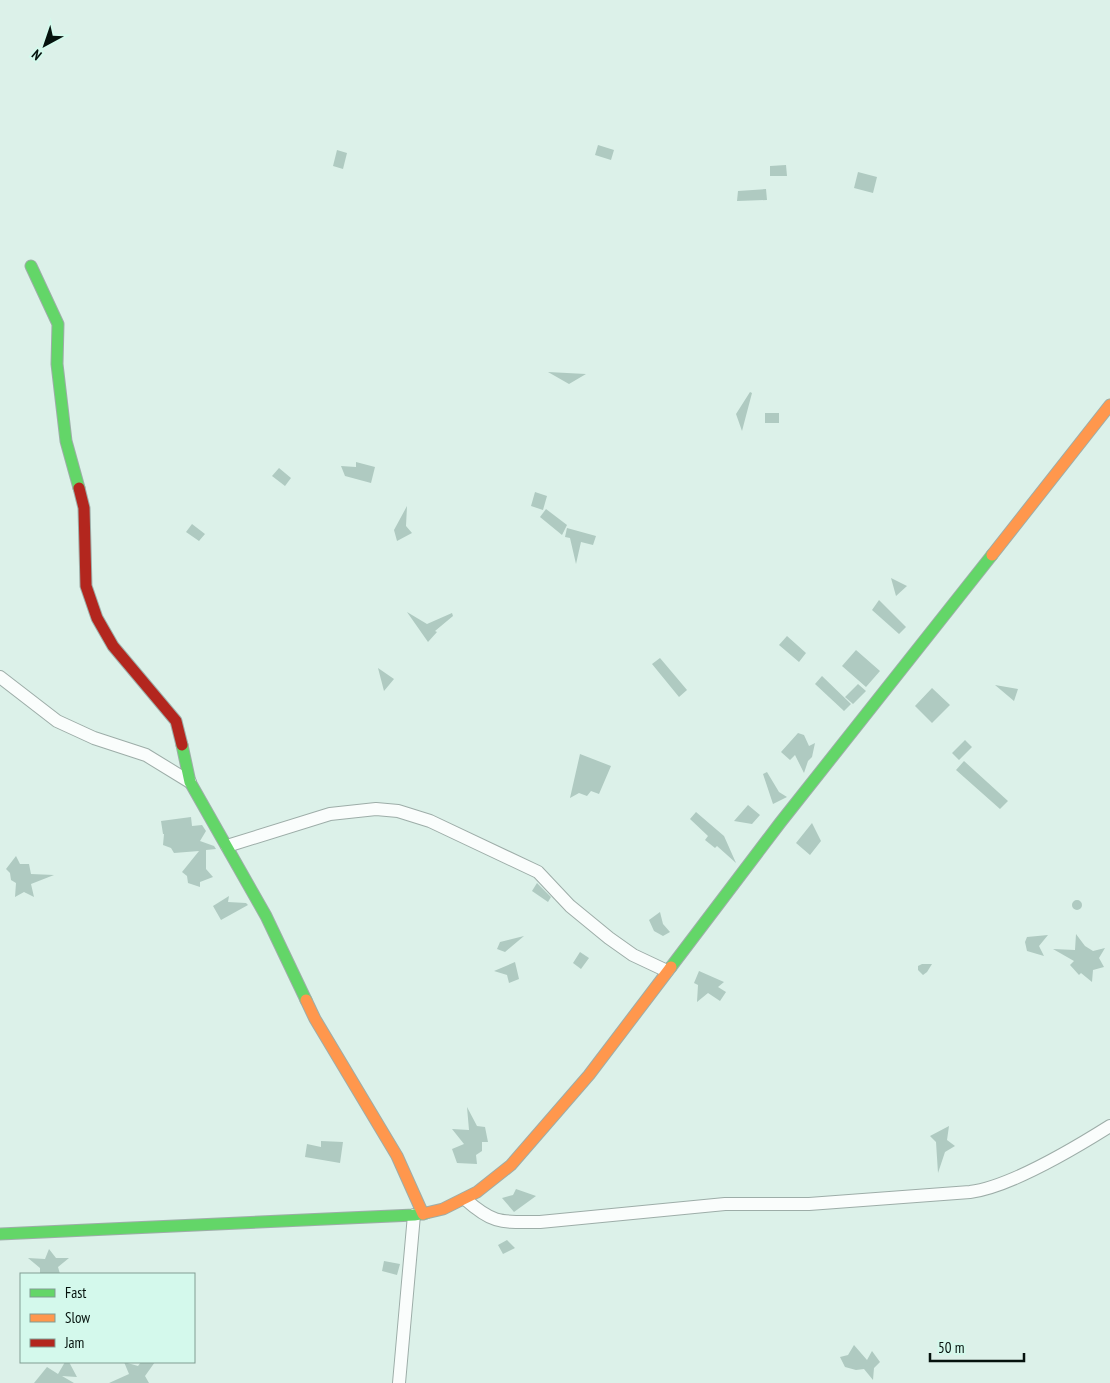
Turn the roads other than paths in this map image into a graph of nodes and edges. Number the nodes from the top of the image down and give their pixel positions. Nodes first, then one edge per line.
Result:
1 (31, 266) dead end
2 (1110, 405) edge
3 (0, 677) edge
4 (190, 782) junction
5 (227, 846) junction
6 (667, 971) junction
7 (1110, 1126) edge
8 (465, 1199) junction
9 (418, 1214) junction
10 (0, 1234) edge
11 (399, 1383) edge

1 - 4 main road
2 - 6 main road
3 - 4 street
4 - 5 main road
5 - 6 street
5 - 9 main road
6 - 8 main road
7 - 8 street
8 - 9 main road
9 - 10 main road
9 - 11 street

